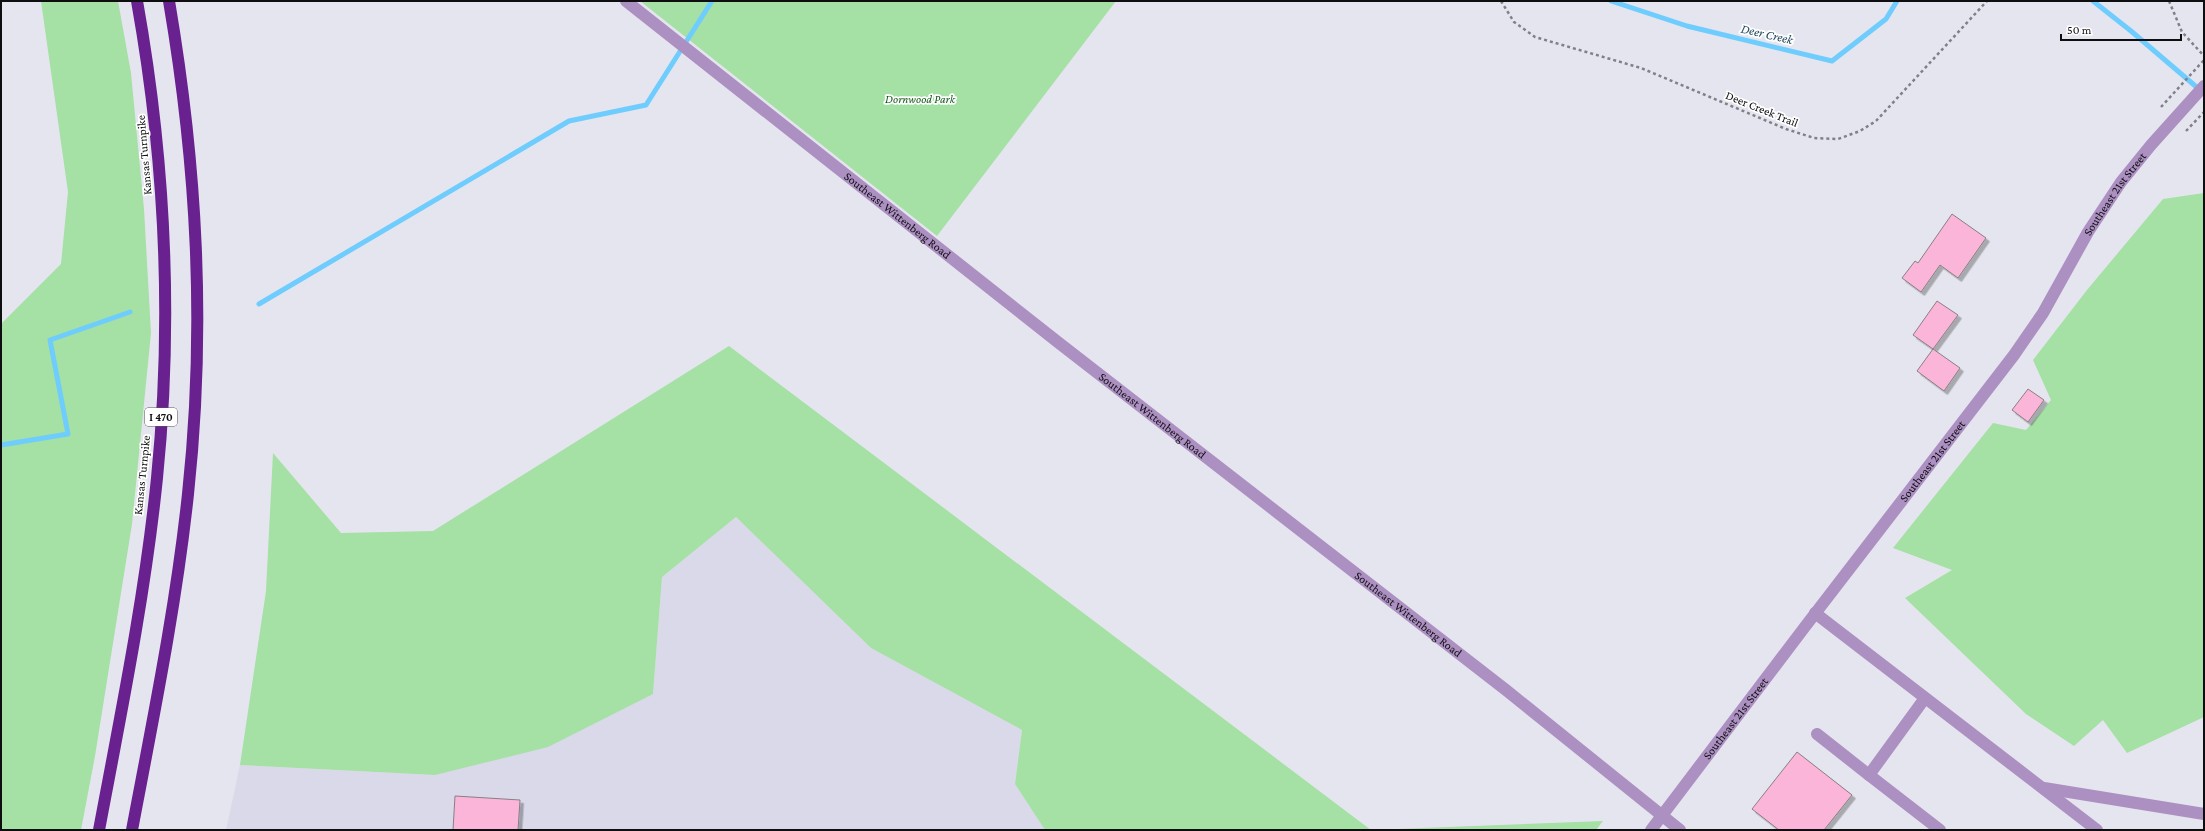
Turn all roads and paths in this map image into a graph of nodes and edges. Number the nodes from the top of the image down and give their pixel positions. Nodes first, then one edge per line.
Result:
1 (136, 1) edge
2 (169, 1) edge
3 (626, 1) edge
4 (1501, 1) edge
5 (1987, 1) edge
6 (2169, 1) edge
7 (2204, 56) edge
8 (2204, 60) edge
9 (2204, 86) edge
10 (2161, 107) dead end
11 (2204, 112) edge
12 (2186, 132) dead end
13 (1815, 613) junction
14 (1925, 698) junction
15 (1817, 734) dead end
16 (1869, 775) junction
17 (2043, 788) junction
18 (2204, 814) edge
19 (1662, 816) junction
20 (99, 830) edge
21 (132, 830) edge
22 (1651, 830) edge
23 (1680, 830) edge
24 (1940, 830) edge
25 (2097, 830) edge

1 - 20 highway, Kansas Turnpike / I 470
2 - 21 highway, I 470
3 - 19 street, Southeast Wittenberg Road
4 - 5 path, Deer Creek Trail
6 - 7 path
8 - 10 path
9 - 13 street, Southeast 21st Street
11 - 12 path
13 - 14 street
13 - 19 street, Southeast 21st Street
14 - 16 street
14 - 17 street
15 - 16 street
16 - 24 street
17 - 18 street
17 - 25 street
19 - 22 street, Southeast 21st Street
19 - 23 street, Southeast Wittenberg Road

